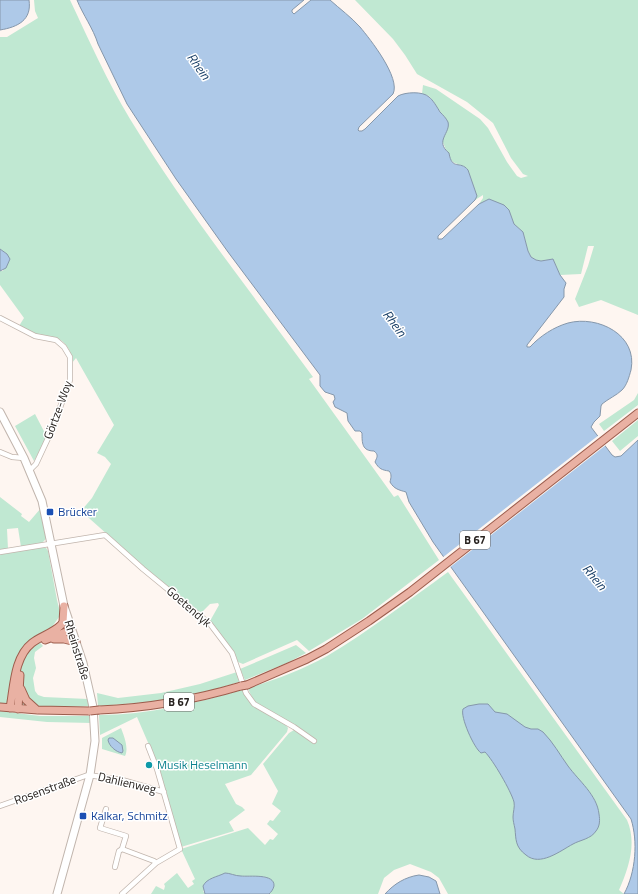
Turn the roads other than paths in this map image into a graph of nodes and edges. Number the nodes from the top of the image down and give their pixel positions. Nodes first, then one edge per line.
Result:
1 (0, 318) edge
2 (0, 412) edge
3 (638, 412) edge
4 (0, 452) edge
5 (24, 458) junction
6 (30, 470) junction
7 (51, 544) junction
8 (0, 552) edge
9 (64, 606) junction
10 (71, 630) junction
11 (48, 634) junction
12 (44, 641) junction
13 (76, 642) junction
14 (19, 682) junction
15 (0, 707) edge
16 (10, 708) junction
17 (18, 709) junction
18 (38, 710) junction
19 (314, 741) dead end
20 (148, 746) dead end
21 (90, 775) junction
22 (164, 792) junction
23 (0, 806) edge
24 (106, 809) dead end
25 (122, 849) junction
26 (156, 862) junction
27 (114, 867) dead end
28 (57, 894) edge
29 (122, 894) edge

1 - 6 street, Görtze-Woy
2 - 5 main road, Rheinstraße
3 - 18 main road, B 67, bridge
4 - 5 street
5 - 6 main road, Rheinstraße
6 - 7 main road, Rheinstraße
7 - 8 street, Goetendyk
7 - 9 main road, Rheinstraße
7 - 19 street, Goetendyk
9 - 10 main road, Rheinstraße
9 - 11 main road
10 - 11 main road
10 - 12 main road
10 - 13 main road, Rheinstraße
11 - 16 main road
12 - 13 main road
12 - 14 main road
13 - 21 main road, Rheinstraße
14 - 17 main road
14 - 18 main road
15 - 16 main road, B 67
16 - 17 main road, B 67
17 - 18 main road, B 67
20 - 22 street
21 - 22 street, Dahlienweg
21 - 23 street, Rosenstraße
21 - 28 main road, Rheinstraße
22 - 26 street
24 - 25 street
25 - 26 street
25 - 27 street
26 - 29 street

